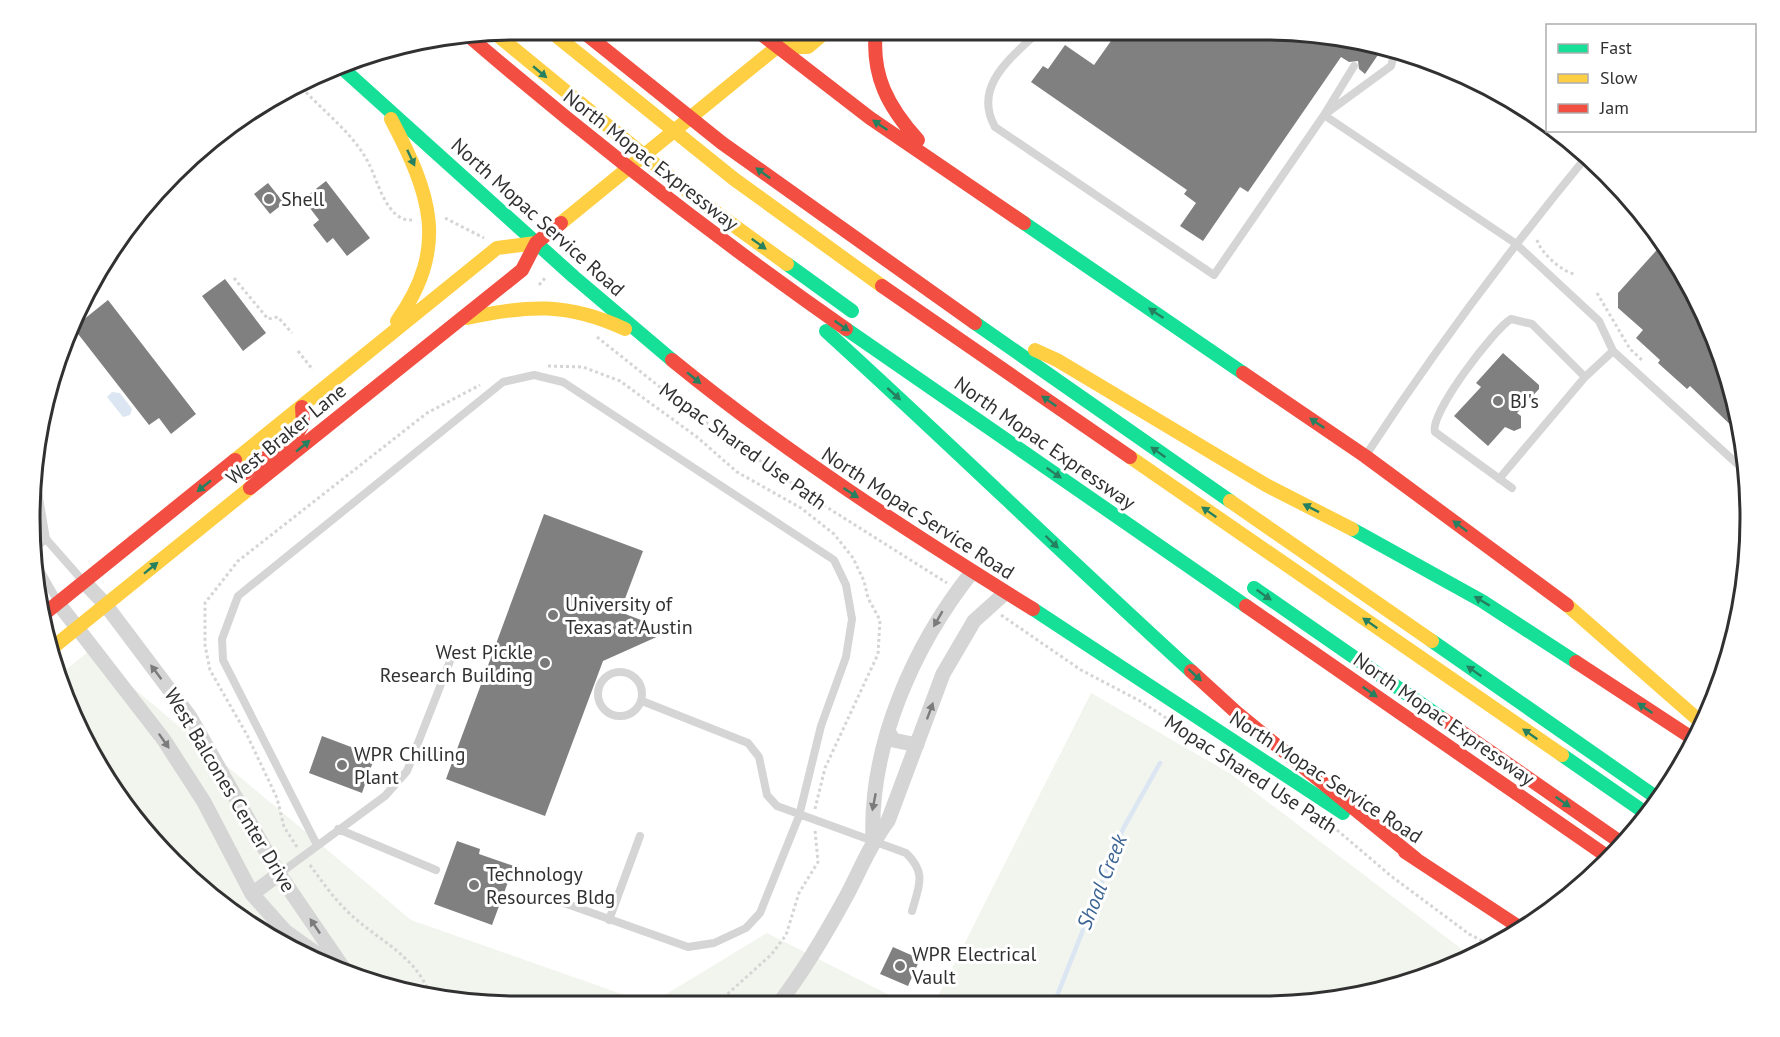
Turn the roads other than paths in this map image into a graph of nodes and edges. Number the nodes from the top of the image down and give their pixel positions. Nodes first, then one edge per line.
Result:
1 (561, 40) edge
2 (593, 40) edge
3 (768, 40) edge
4 (778, 40) edge
5 (816, 40) edge
6 (875, 40) edge
7 (1030, 40) edge
8 (504, 41) edge
9 (477, 43) edge
10 (777, 47) junction
11 (1393, 59) edge
12 (1354, 66) dead end
13 (347, 73) edge
14 (385, 106) junction
15 (1324, 116) junction
16 (1581, 163) edge
17 (946, 169) junction
18 (537, 243) junction
19 (1515, 243) junction
20 (777, 281) junction
21 (961, 315) junction
22 (863, 318) dead end
23 (460, 320) junction
24 (649, 341) junction
25 (380, 343) junction
26 (1613, 351) junction
27 (1585, 377) junction
28 (302, 407) junction
29 (1365, 456) junction
30 (1736, 462) edge
31 (1499, 479) junction
32 (1512, 488) dead end
33 (41, 508) edge
34 (221, 511) junction
35 (46, 539) junction
36 (42, 543) edge
37 (972, 572) junction
38 (45, 579) edge
39 (1241, 579) dead end
40 (84, 582) junction
41 (1004, 594) junction
42 (58, 603) junction
43 (105, 604) junction
44 (50, 610) edge
45 (76, 628) junction
46 (57, 644) edge
47 (452, 656) dead end
48 (642, 701) junction
49 (1696, 717) edge
50 (888, 730) junction
51 (1687, 735) edge
52 (917, 745) junction
53 (1652, 794) edge
54 (1641, 810) edge
55 (799, 816) junction
56 (338, 829) junction
57 (640, 836) dead end
58 (1616, 839) edge
59 (873, 840) junction
60 (317, 845) junction
61 (1602, 853) edge
62 (1416, 859) junction
63 (435, 870) dead end
64 (279, 874) junction
65 (252, 894) junction
66 (564, 903) dead end
67 (912, 910) dead end
68 (609, 920) junction
69 (1514, 924) edge
70 (277, 931) edge
71 (338, 961) edge
72 (784, 996) edge

54 -> 1 main road
21 -> 2 main road
3 - 10 main road
4 - 10 main road
5 - 10 main road
6 - 17 main road
7 - 15 lane
8 -> 22 main road
9 - 20 main road, North Mopac Expressway
17 -> 10 main road
10 - 18 main road, West Braker Lane
11 - 15 lane
12 - 15 lane
13 - 14 main road, North Mopac Service Road
14 - 18 main road, North Mopac Service Road
14 -> 25 main road
15 - 19 lane
16 - 19 lane
29 -> 17 main road
18 - 23 main road, West Braker Lane
18 - 24 main road, North Mopac Service Road
18 - 25 main road, West Braker Lane
19 - 26 lane
19 - 29 lane
20 -> 61 main road, North Mopac Expressway
20 -> 62 main road
51 -> 21 main road
53 -> 21 main road
23 - 24 main road
34 -> 23 main road, West Braker Lane
24 -> 37 main road, North Mopac Service Road
25 - 28 main road, West Braker Lane
26 - 27 lane
26 - 30 lane
27 - 31 lane
27 - 31 lane
28 - 34 main road
28 -> 40 main road, West Braker Lane
49 -> 29 main road
31 - 32 lane
33 - 35 lane
43 -> 34 main road, West Braker Lane
35 - 36 lane
35 - 40 lane
37 - 41 main road, North Mopac Service Road
37 -> 50 street
38 - 42 lane
39 -> 58 main road
40 - 42 main road, West Braker Lane
40 - 43 street, West Balcones Center Drive
52 -> 41 street
41 - 62 main road, North Mopac Service Road
42 - 44 main road, West Braker Lane
42 - 45 street, West Balcones Center Drive
43 - 45 main road, West Braker Lane
64 -> 43 street, West Balcones Center Drive
45 - 46 main road, West Braker Lane
45 -> 65 street, West Balcones Center Drive
47 - 56 lane
48 - 48 lane
48 - 55 lane
50 - 52 street
50 -> 59 street
52 - 59 street
55 - 59 lane
55 - 60 lane
55 - 68 lane
56 - 60 lane
56 - 63 lane
57 - 68 lane
59 - 67 lane
59 - 72 street
60 - 64 lane
62 - 69 main road, North Mopac Service Road
64 - 65 street
71 -> 64 street, West Balcones Center Drive
65 - 70 street, West Balcones Center Drive
66 - 68 lane

